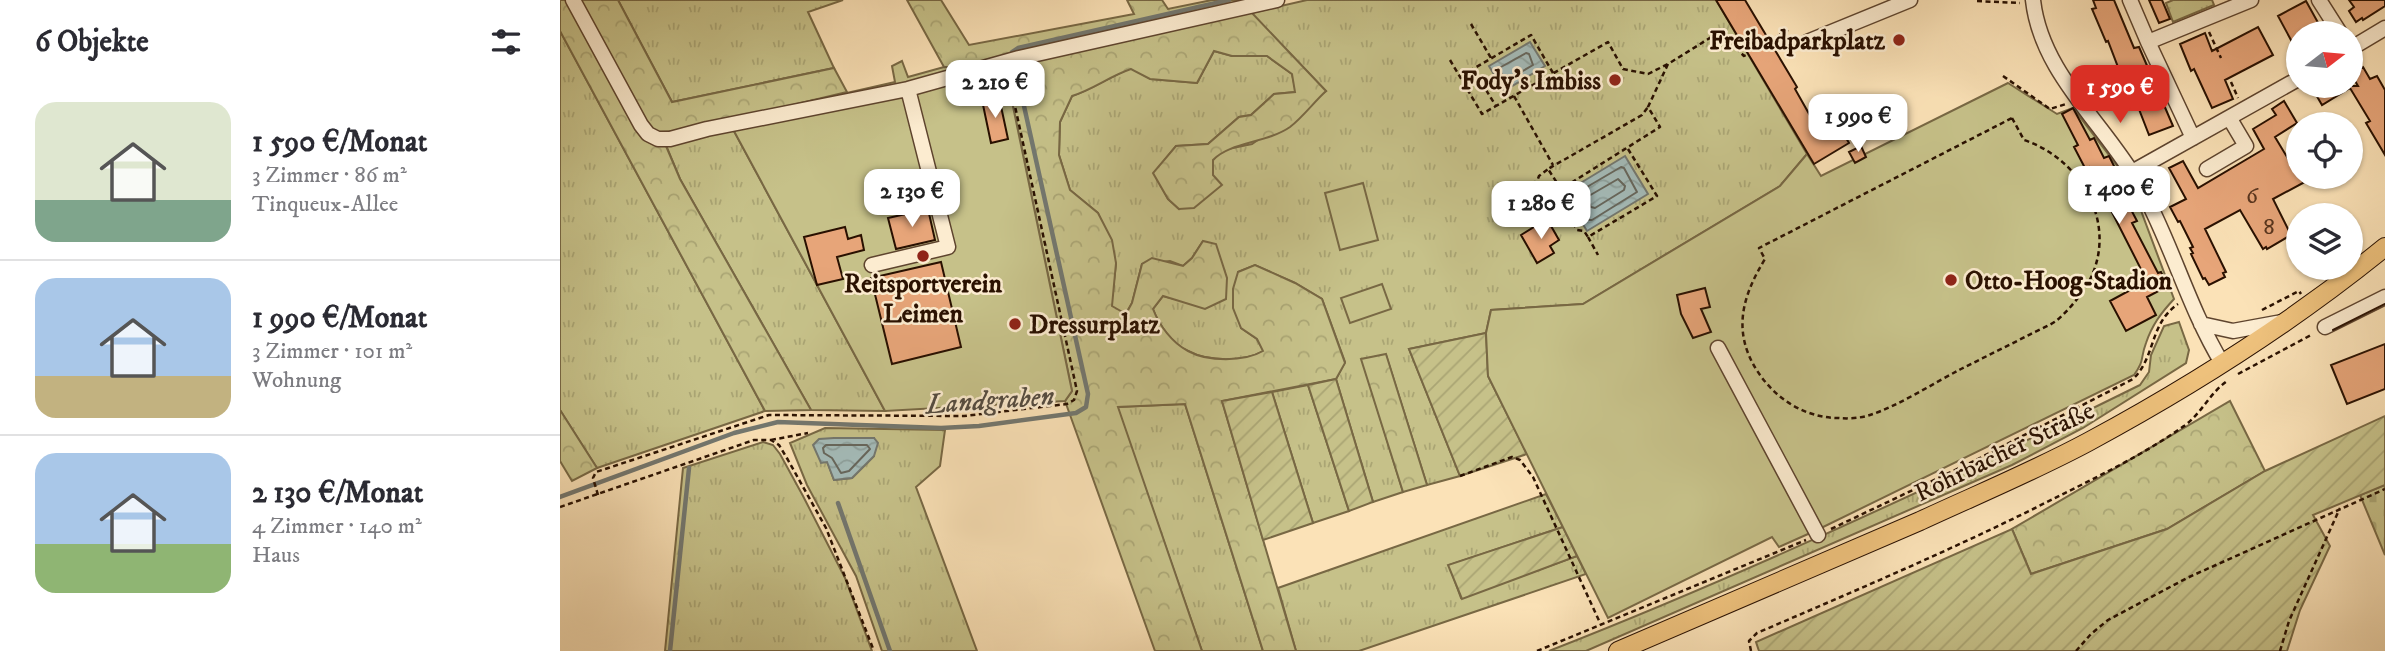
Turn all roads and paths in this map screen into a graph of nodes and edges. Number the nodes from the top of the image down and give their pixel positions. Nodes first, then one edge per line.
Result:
1 (573, 0) edge
2 (1277, 0) edge
3 (1910, 0) edge
4 (2130, 0) edge
5 (2251, 0) edge
6 (2319, 0) edge
7 (1977, 1) edge
8 (2034, 2) edge
9 (2203, 20) junction
10 (2332, 21) edge
11 (1471, 24) dead end
12 (2385, 28) edge
13 (1788, 30) dead end
14 (1769, 41) dead end
15 (2363, 41) edge
16 (1807, 42) dead end
17 (2148, 42) junction
18 (1748, 54) dead end
19 (1491, 58) junction
20 (2221, 58) dead end
21 (1011, 60) junction
22 (1450, 60) dead end
23 (1668, 64) junction
24 (1553, 73) junction
25 (2003, 76) dead end
26 (2286, 86) edge
27 (908, 89) junction
28 (1514, 96) junction
29 (2078, 99) junction
30 (1496, 106) junction
31 (1648, 107) junction
32 (2230, 119) junction
33 (2193, 138) junction
34 (1628, 149) junction
35 (1553, 165) junction
36 (1548, 169) junction
37 (2207, 169) dead end
38 (2127, 174) junction
39 (1561, 189) junction
40 (2088, 193) junction
41 (1546, 201) dead end
42 (1588, 237) junction
43 (2385, 247) edge
44 (1598, 255) dead end
45 (872, 265) dead end
46 (2385, 297) edge
47 (2190, 298) junction
48 (2283, 322) junction
49 (2202, 324) junction
50 (2325, 327) joint
51 (1718, 348) dead end
52 (2222, 363) junction
53 (808, 433) dead end
54 (771, 440) junction
55 (1460, 476) dead end
56 (2385, 489) edge
57 (598, 495) junction
58 (560, 507) edge
59 (2340, 508) junction
60 (1818, 535) junction
61 (1601, 625) junction
62 (874, 651) edge
63 (1537, 651) edge
64 (1618, 651) edge
65 (1751, 651) edge
66 (2076, 651) edge
67 (2280, 651) edge

1 - 27 street
2 - 21 street
3 - 16 street
4 - 17 street
5 - 9 street
6 - 10 street
7 - 8 path
8 - 29 street
9 - 17 street
9 - 20 path
11 - 19 path
12 - 15 street
13 - 14 path
17 - 33 street
18 - 23 path
19 - 24 path
19 - 30 path
21 - 27 street
21 - 57 path
22 - 30 path
23 - 24 path
23 - 31 path
24 - 28 path
25 - 29 path
26 - 32 street
27 - 45 street
28 - 30 path
28 - 35 path
29 - 38 street
31 - 34 path
31 - 35 path
32 - 33 street
32 - 37 street
33 - 38 street
34 - 39 path
34 - 42 path
35 - 36 path
36 - 39 path
36 - 41 path
38 - 40 path
38 - 47 street
39 - 42 path
40 - 40 path
42 - 44 path
43 - 48 main road, Rohrbacher Straße
46 - 50 street
47 - 49 street
47 - 60 path
48 - 49 street
48 - 52 main road, Rohrbacher Straße
49 - 52 street
50 - 65 path
51 - 60 street
52 - 64 main road, Rohrbacher Straße
53 - 54 path
54 - 57 path
54 - 62 path
55 - 61 path
56 - 59 path
57 - 58 path
59 - 66 path
59 - 67 path
60 - 61 path
61 - 63 path

